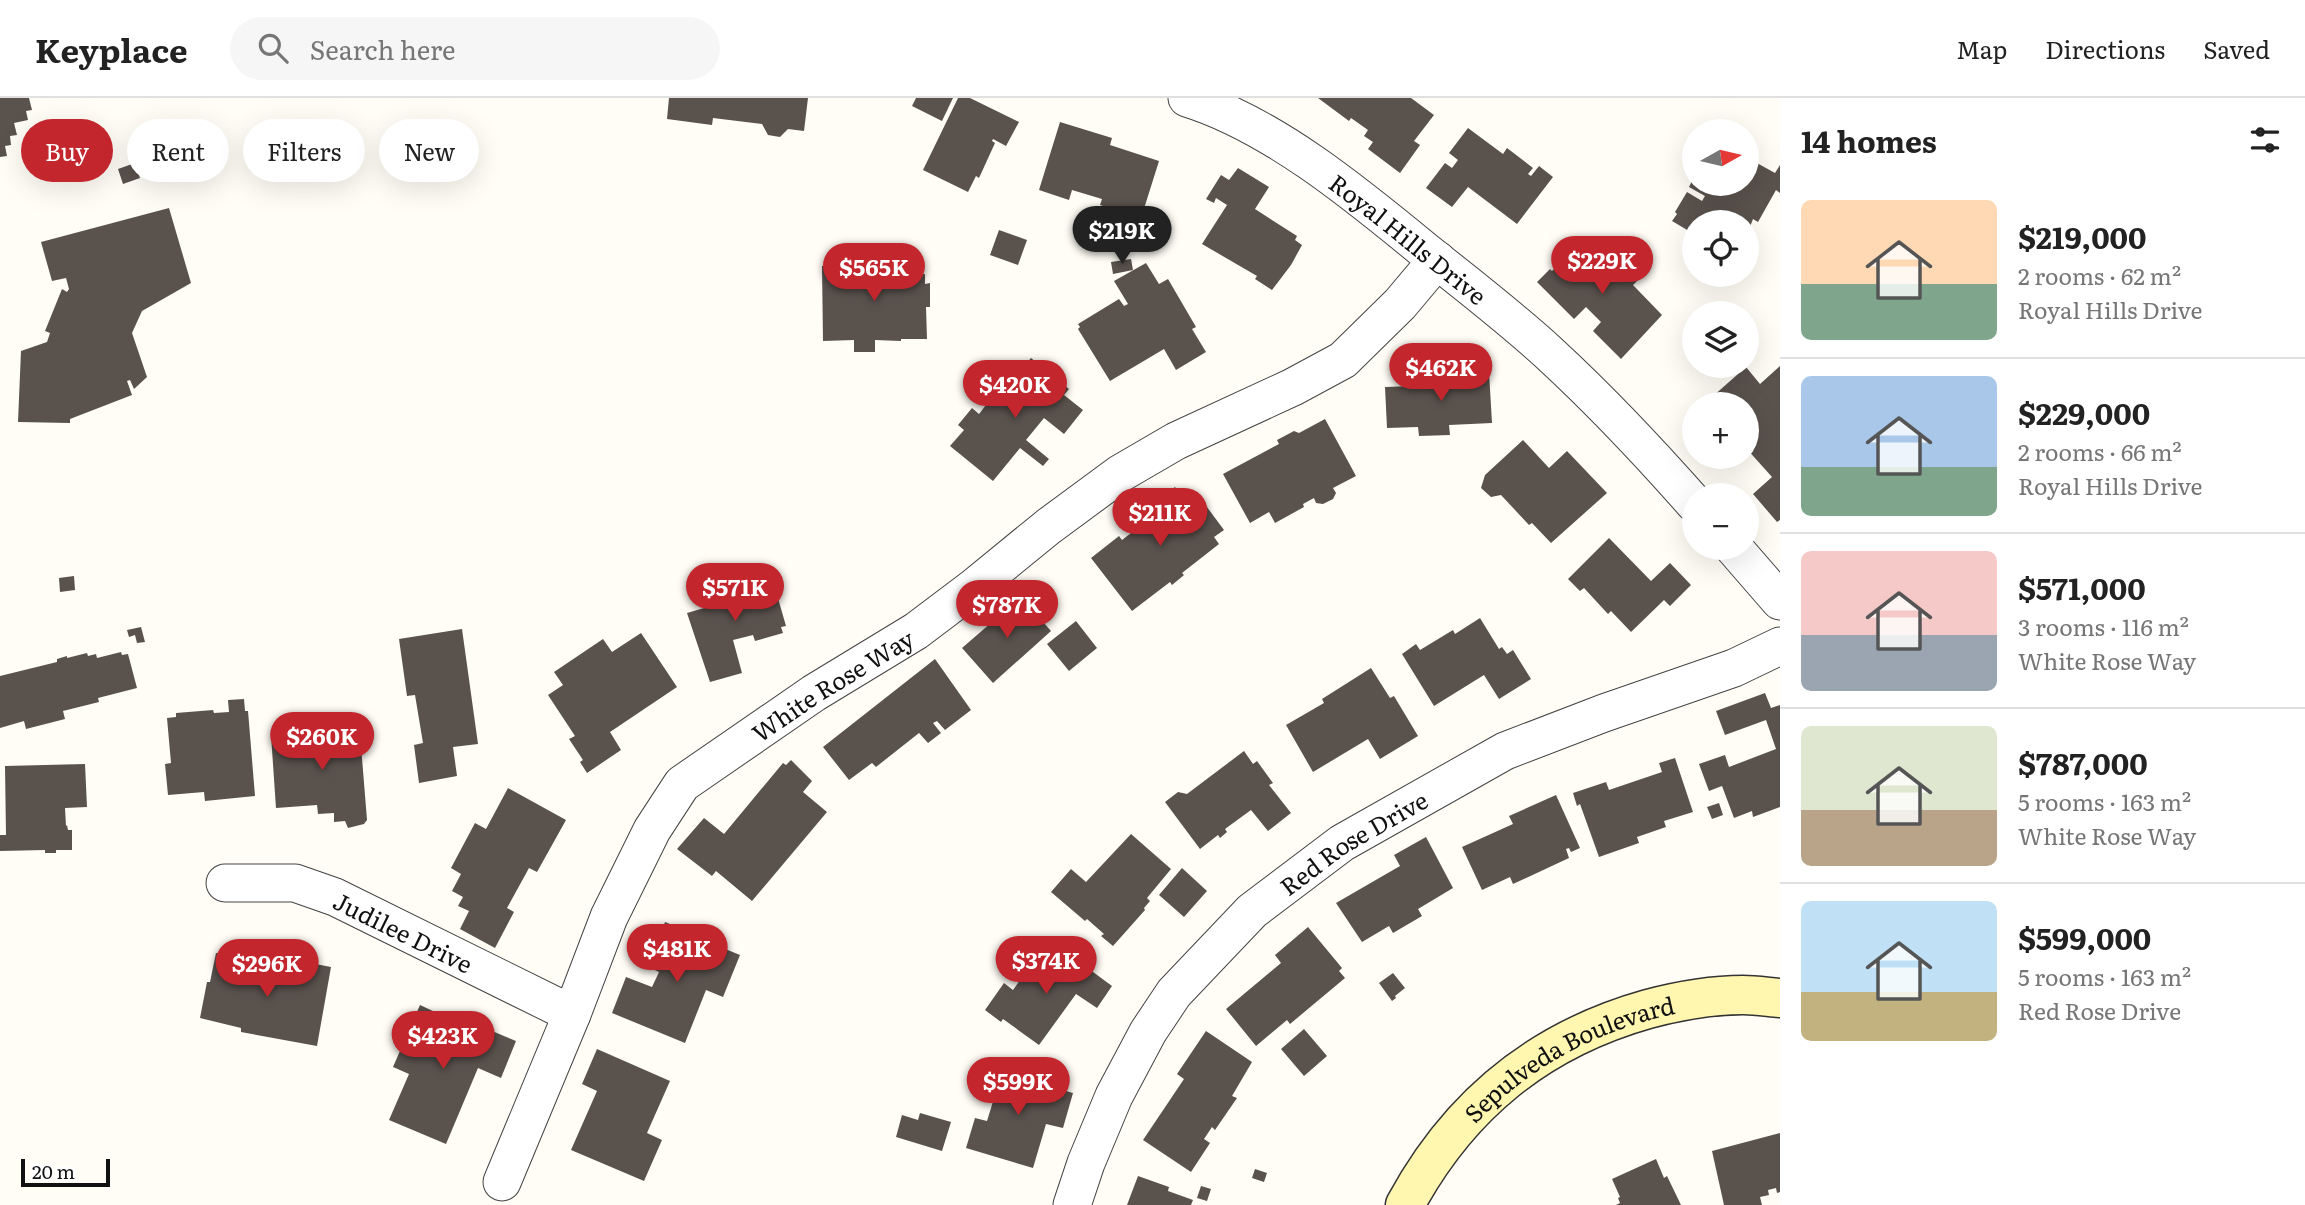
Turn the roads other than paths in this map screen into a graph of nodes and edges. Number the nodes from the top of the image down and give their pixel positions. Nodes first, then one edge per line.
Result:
1 (1186, 98) edge
2 (1437, 260) junction
3 (1682, 489) edge
4 (1744, 560) edge
5 (1780, 601) edge
6 (1780, 646) edge
7 (225, 883) dead end
8 (1780, 998) edge
9 (572, 1014) junction
10 (502, 1182) dead end
11 (1072, 1205) edge
12 (1405, 1205) edge

1 - 2 street, Royal Hills Drive
2 - 3 street, Royal Hills Drive
2 - 9 street, White Rose Way
4 - 5 street
6 - 11 street, Red Rose Drive
7 - 9 street, Judilee Drive
8 - 12 main road, Sepulveda Boulevard
9 - 10 street, White Rose Way

